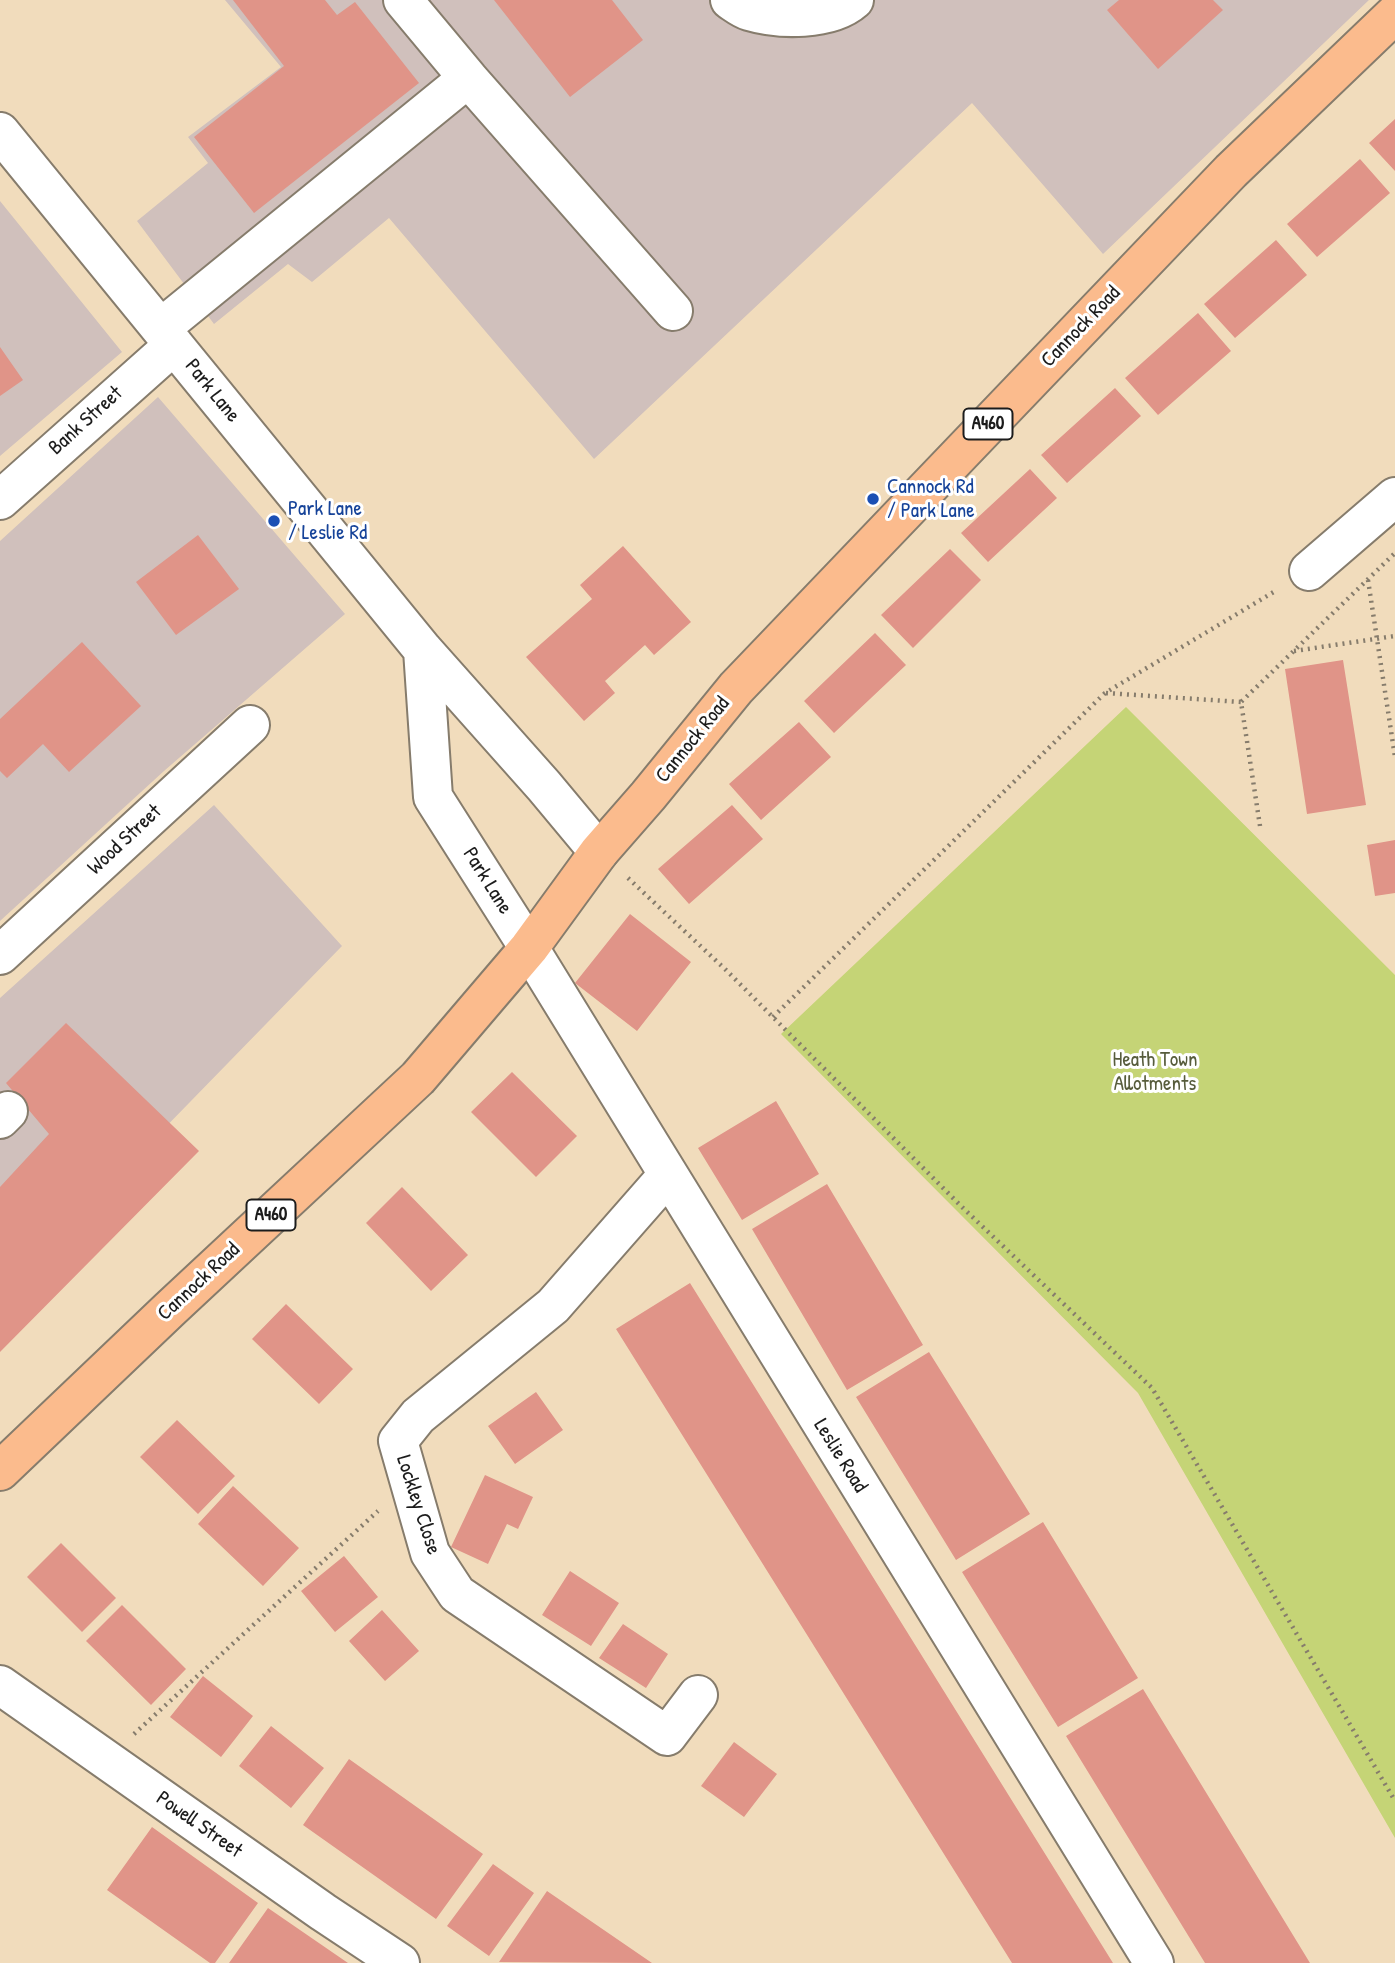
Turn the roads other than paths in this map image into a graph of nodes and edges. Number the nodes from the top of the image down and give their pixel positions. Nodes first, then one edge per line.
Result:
1 (403, 0) edge
2 (730, 0) edge
3 (854, 0) edge
4 (1395, 14) edge
5 (468, 78) junction
6 (5, 147) edge
7 (673, 311) dead end
8 (167, 337) junction
9 (0, 500) edge
10 (1393, 503) edge
11 (1309, 571) road end
12 (423, 650) junction
13 (250, 725) dead end
14 (599, 852) junction
15 (529, 948) junction
16 (0, 955) edge
17 (667, 1176) junction
18 (0, 1471) edge
19 (0, 1685) edge
20 (698, 1695) dead end
21 (400, 1963) edge
22 (1153, 1963) edge

1 - 5 street
2 - 3 street
4 - 14 highway, Cannock Road / A460
5 - 7 street
5 - 8 street, Bank Street
6 - 8 street, Park Lane
8 - 9 street, Bank Street
8 - 12 street, Park Lane
10 - 11 street
12 - 14 street, Park Lane
12 - 15 street, Park Lane
13 - 16 street, Wood Street
14 - 15 highway, Cannock Road / A460
15 - 17 street, Leslie Road
15 - 18 highway, Cannock Road / A460
17 - 20 street, Lockley Close
17 - 22 street, Leslie Road
19 - 21 street, Powell Street

